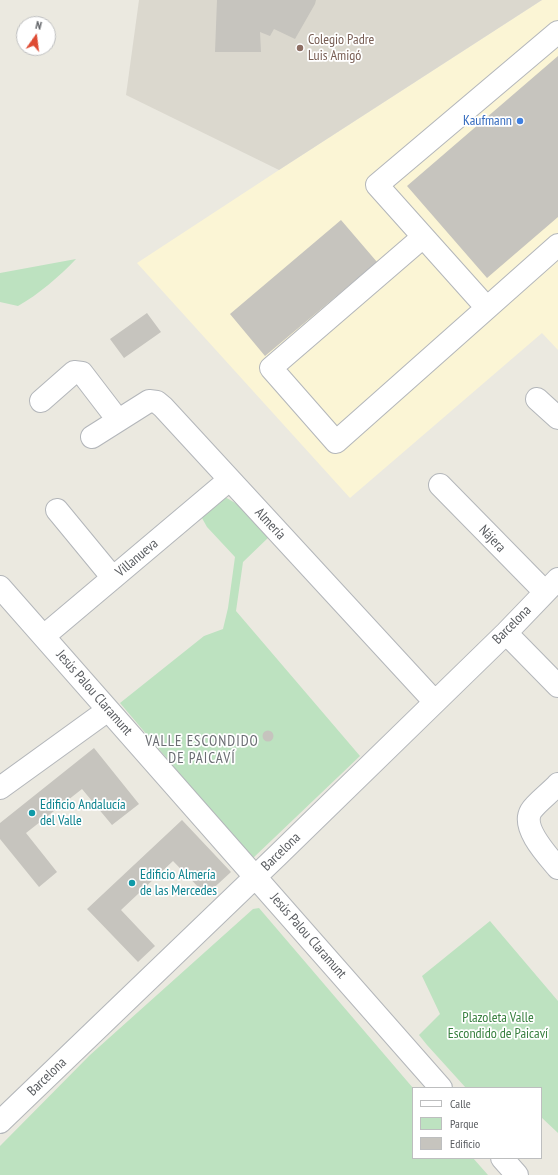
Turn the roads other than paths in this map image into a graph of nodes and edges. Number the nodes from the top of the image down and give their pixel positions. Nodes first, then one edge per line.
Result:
1 (558, 32) edge
2 (423, 237) junction
3 (558, 245) edge
4 (487, 308) junction
5 (537, 399) dead end
6 (41, 401) dead end
7 (558, 418) edge
8 (118, 420) junction
9 (92, 437) dead end
10 (230, 480) junction
11 (440, 485) dead end
12 (57, 510) dead end
13 (113, 578) junction
14 (552, 585) edge
15 (0, 587) edge
16 (506, 633) junction
17 (44, 636) junction
18 (558, 686) edge
19 (434, 701) junction
20 (108, 710) junction
21 (558, 784) edge
22 (0, 788) edge
23 (558, 868) edge
24 (256, 877) junction
25 (440, 1087) edge
26 (0, 1122) edge
27 (503, 1159) edge
28 (517, 1175) edge

1 - 2 street
2 - 4 street
2 - 4 street
3 - 4 street
5 - 7 street
6 - 8 street
8 - 9 street, Almería
8 - 10 street, Almería
10 - 13 street, Villanueva
10 - 19 street, Almería
11 - 14 street, Nájera
12 - 13 street
13 - 17 street, Villanueva
14 - 16 street, Barcelona
15 - 17 street, Jesús Palou Claramunt
16 - 18 street
16 - 19 street, Barcelona
17 - 20 street, Jesús Palou Claramunt
19 - 24 street, Barcelona
20 - 22 street
20 - 24 street, Jesús Palou Claramunt
21 - 23 street
24 - 25 street, Jesús Palou Claramunt
24 - 26 street, Barcelona
27 - 28 street

